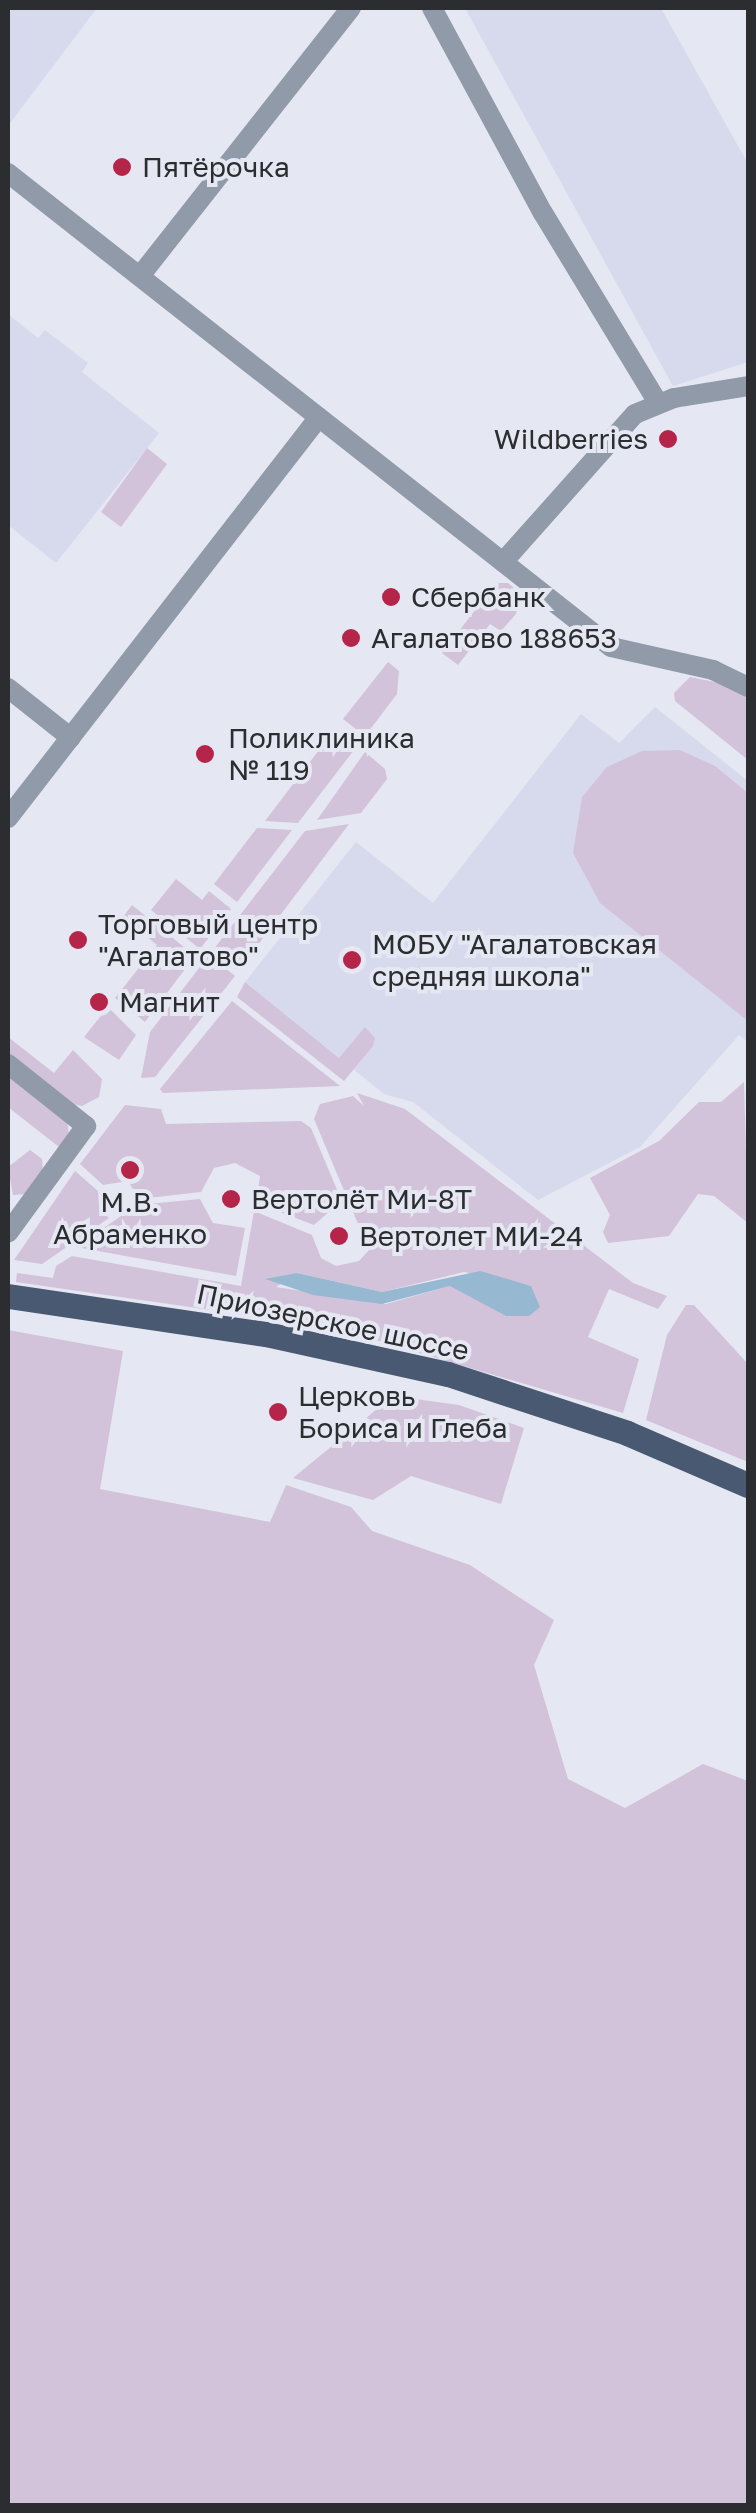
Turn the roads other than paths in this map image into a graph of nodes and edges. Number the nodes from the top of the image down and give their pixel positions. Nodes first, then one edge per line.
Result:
1 (351, 8) edge
2 (432, 8) edge
3 (8, 173) edge
4 (140, 276) junction
5 (748, 386) edge
6 (658, 404) junction
7 (319, 417) junction
8 (503, 562) junction
9 (8, 688) edge
10 (748, 688) edge
11 (72, 738) junction
12 (8, 818) edge
13 (8, 1064) edge
14 (8, 1233) edge
15 (8, 1296) edge
16 (748, 1485) edge

1 - 4 street
2 - 6 street
3 - 4 street
4 - 7 street
5 - 6 street
6 - 8 street
7 - 8 street
7 - 11 street
8 - 10 street
9 - 11 street
11 - 12 street
13 - 14 street
15 - 16 main road, Приозерское шоссе

